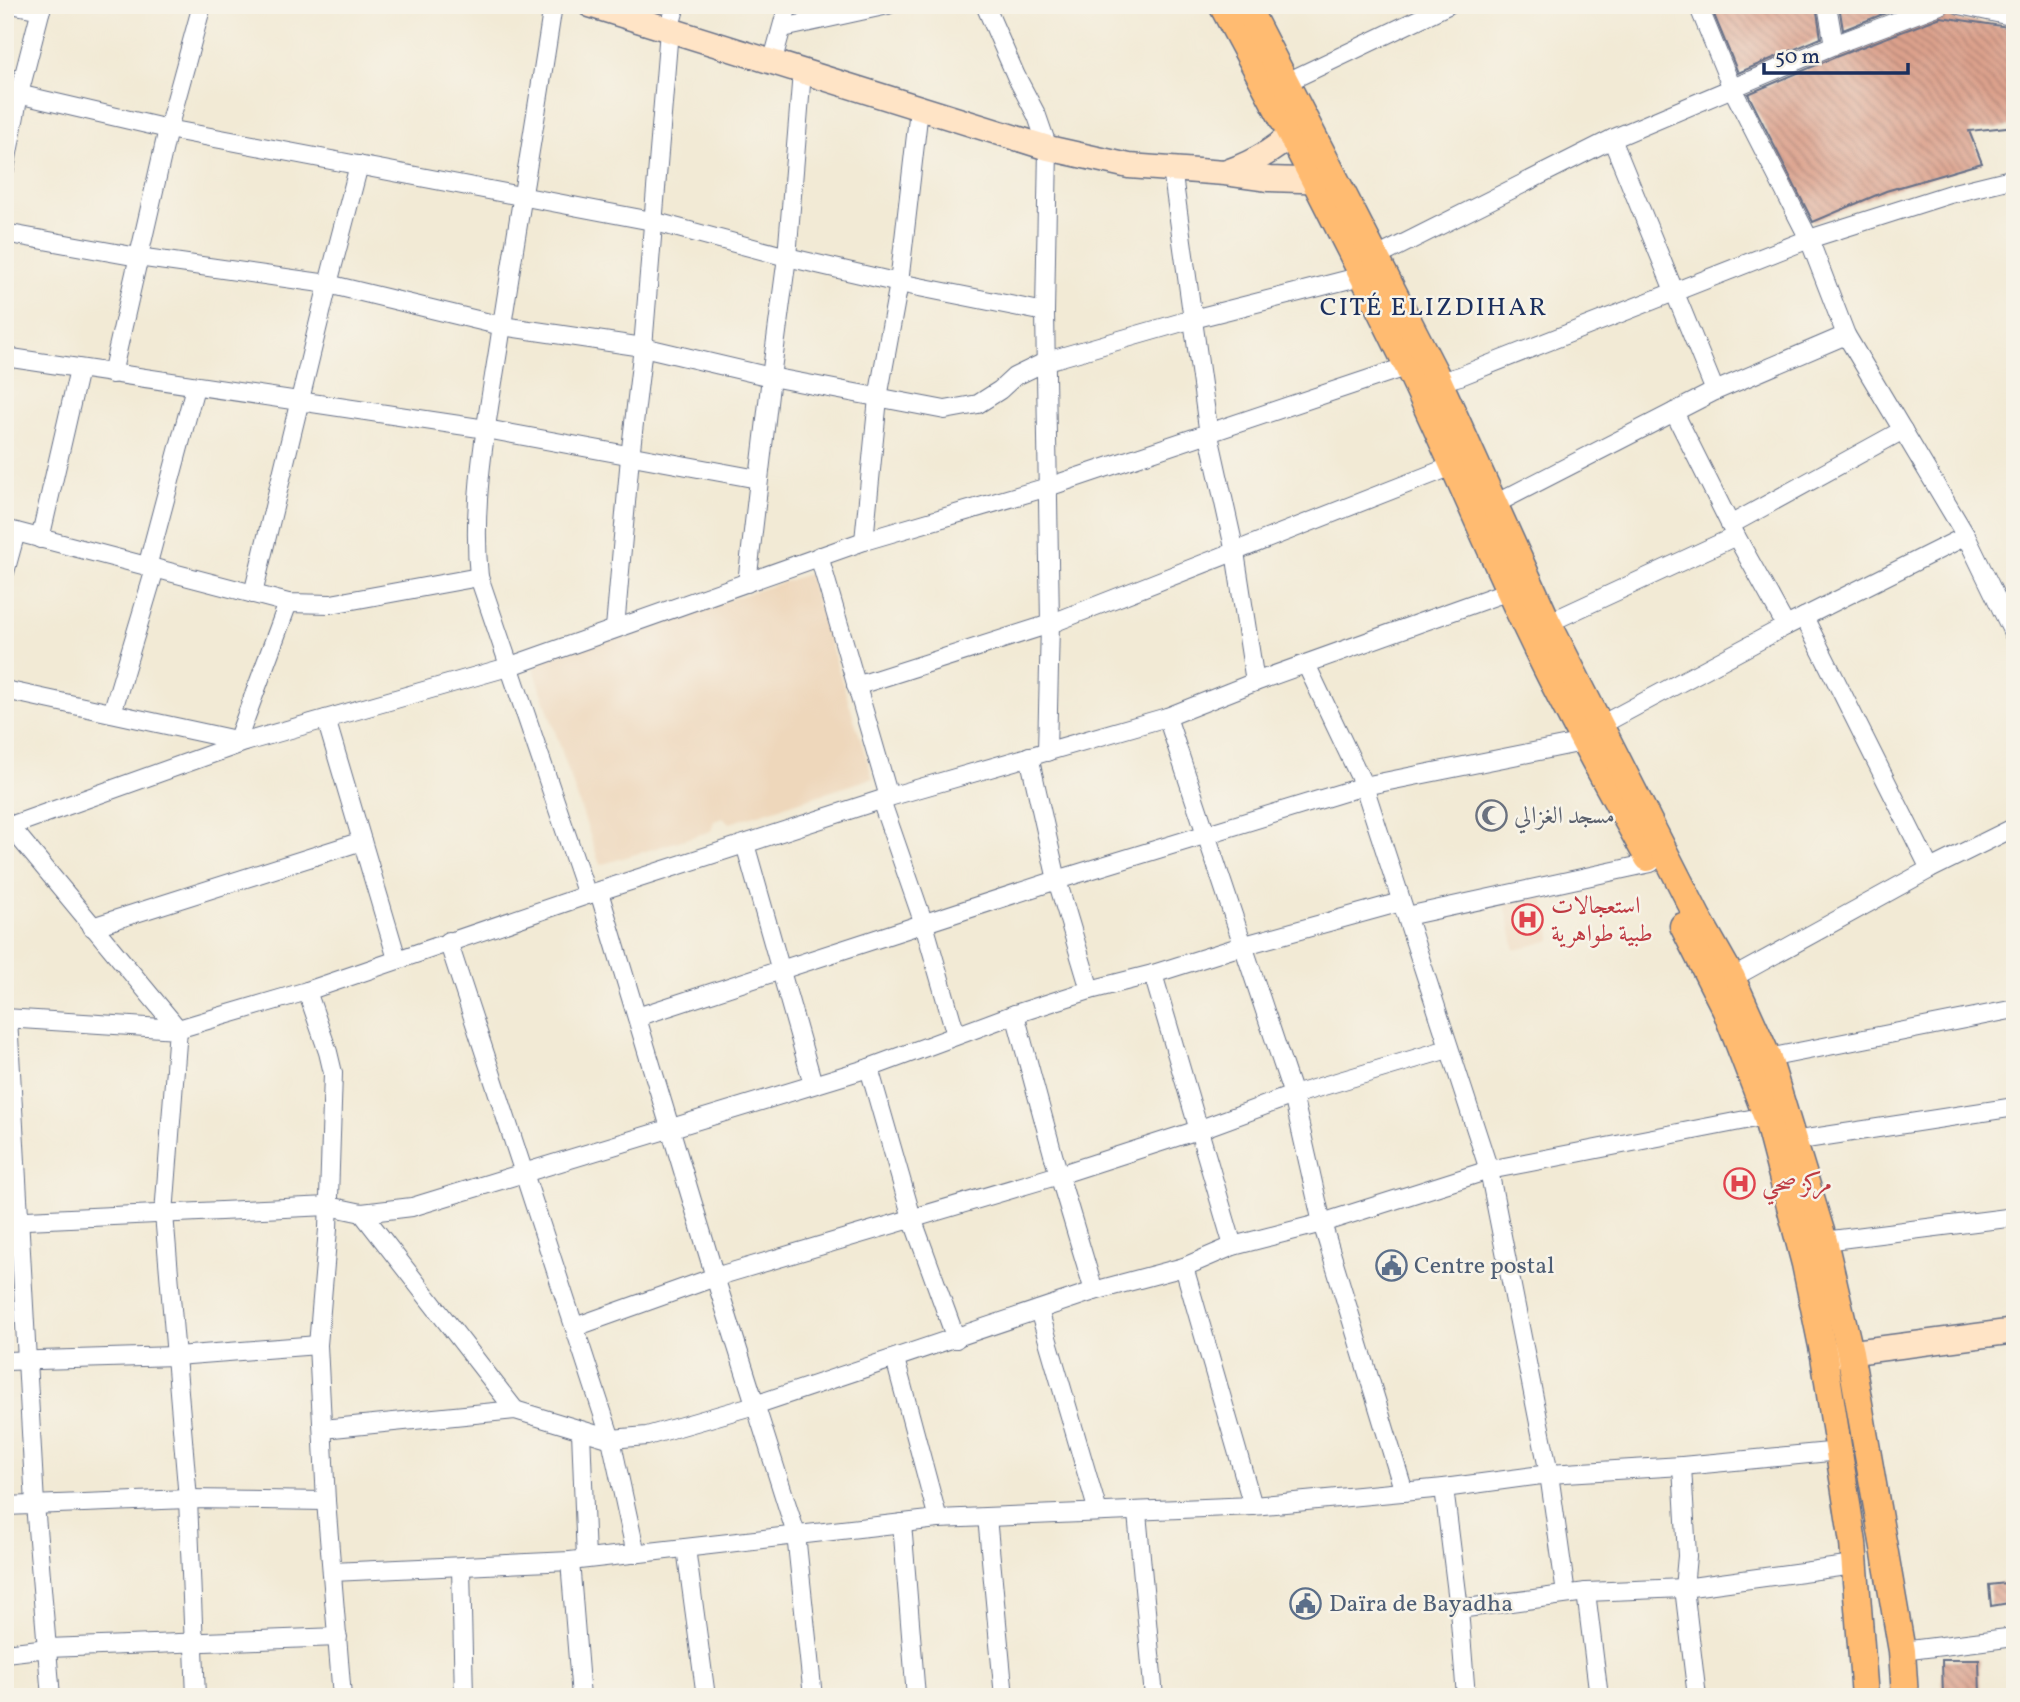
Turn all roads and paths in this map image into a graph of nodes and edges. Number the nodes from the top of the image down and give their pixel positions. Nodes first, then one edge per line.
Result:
1 (16, 5) edge
2 (202, 5) edge
3 (553, 5) edge
4 (590, 5) edge
5 (676, 5) edge
6 (788, 5) edge
7 (888, 5) edge
8 (985, 5) edge
9 (1222, 5) edge
10 (1246, 5) edge
11 (1448, 5) edge
12 (1698, 5) edge
13 (1827, 5) edge
14 (1940, 5) edge
15 (1960, 5) edge
16 (41, 8) edge
17 (2015, 17) edge
18 (783, 28) junction
19 (669, 30) junction
20 (1834, 45) junction
21 (772, 63) junction
22 (802, 72) junction
23 (1287, 82) junction
24 (1732, 88) junction
25 (12, 93) edge
26 (919, 109) junction
27 (1299, 126) junction
28 (168, 129) junction
29 (1612, 139) junction
30 (1048, 148) junction
31 (359, 165) junction
32 (5, 169) edge
33 (1172, 169) junction
34 (1225, 173) junction
35 (2015, 178) edge
36 (1326, 181) junction
37 (523, 196) junction
38 (652, 221) junction
39 (5, 233) edge
40 (1809, 239) junction
41 (138, 257) junction
42 (787, 257) junction
43 (1370, 266) junction
44 (899, 283) junction
45 (328, 284) junction
46 (1675, 291) junction
47 (1045, 312) junction
48 (1193, 319) junction
49 (502, 326) junction
50 (1846, 335) junction
51 (643, 347) junction
52 (5, 357) edge
53 (1047, 361) junction
54 (1408, 366) junction
55 (79, 369) junction
56 (112, 374) junction
57 (771, 377) junction
58 (1439, 382) junction
59 (195, 387) junction
60 (1715, 391) junction
61 (878, 398) junction
62 (299, 402) junction
63 (1674, 412) junction
64 (486, 429) junction
65 (1903, 430) junction
66 (1209, 435) junction
67 (630, 457) junction
68 (1454, 466) junction
69 (758, 479) junction
70 (1048, 487) junction
71 (1495, 504) junction
72 (1733, 530) junction
73 (11, 531) edge
74 (1966, 536) junction
75 (40, 539) junction
76 (864, 541) junction
77 (1235, 552) junction
78 (819, 556) junction
79 (151, 568) junction
80 (5, 572) edge
81 (479, 577) junction
82 (747, 583) junction
83 (1520, 587) junction
84 (253, 594) junction
85 (288, 603) junction
86 (1804, 617) junction
87 (1548, 623) junction
88 (1050, 624) junction
89 (1786, 626) junction
90 (615, 628) junction
91 (2015, 637) edge
92 (1306, 664) junction
93 (508, 667) junction
94 (1255, 682) junction
95 (856, 686) junction
96 (5, 690) edge
97 (112, 713) junction
98 (1167, 718) junction
99 (326, 719) junction
100 (1591, 734) junction
101 (241, 741) junction
102 (1038, 754) junction
103 (1364, 786) junction
104 (885, 799) junction
105 (7, 825) edge
106 (2015, 827) edge
107 (1208, 835) junction
108 (362, 841) junction
109 (746, 844) junction
110 (1651, 863) junction
111 (1930, 869) junction
112 (1057, 880) junction
113 (593, 893) junction
114 (1404, 909) junction
115 (924, 924) junction
116 (92, 927) junction
117 (449, 942) junction
118 (1245, 945) junction
119 (397, 959) junction
120 (780, 969) junction
121 (1153, 974) junction
122 (1732, 978) junction
123 (1090, 990) junction
124 (307, 991) junction
125 (2015, 1009) edge
126 (1015, 1014) junction
127 (637, 1017) junction
128 (6, 1018) edge
129 (177, 1029) junction
130 (956, 1035) junction
131 (1448, 1049) junction
132 (1768, 1058) junction
133 (869, 1068) junction
134 (813, 1084) junction
135 (1293, 1095) junction
136 (2015, 1107) edge
137 (1775, 1114) junction
138 (670, 1127) junction
139 (1198, 1130) junction
140 (1793, 1141) junction
141 (1489, 1170) junction
142 (522, 1172) junction
143 (1059, 1175) junction
144 (329, 1206) junction
145 (362, 1213) junction
146 (164, 1214) junction
147 (2015, 1217) edge
148 (912, 1218) junction
149 (13, 1220) edge
150 (1322, 1223) junction
151 (1824, 1241) junction
152 (1233, 1246) junction
153 (1184, 1267) junction
154 (715, 1277) junction
155 (1094, 1291) junction
156 (1039, 1310) junction
157 (575, 1327) junction
158 (2015, 1331) edge
159 (956, 1339) junction
160 (318, 1345) junction
161 (1850, 1352) junction
162 (176, 1356) junction
163 (1824, 1356) junction
164 (895, 1359) junction
165 (27, 1360) junction
166 (5, 1361) edge
167 (755, 1405) junction
168 (515, 1410) junction
169 (323, 1429) junction
170 (581, 1431) junction
171 (611, 1439) junction
172 (1840, 1451) junction
173 (1682, 1466) junction
174 (1549, 1474) junction
175 (1444, 1488) junction
176 (1404, 1492) junction
177 (188, 1499) junction
178 (326, 1501) junction
179 (35, 1504) junction
180 (5, 1506) edge
181 (1253, 1506) junction
182 (1098, 1512) junction
183 (1137, 1513) junction
184 (987, 1517) junction
185 (938, 1519) junction
186 (902, 1523) junction
187 (796, 1534) junction
188 (686, 1548) junction
189 (636, 1554) junction
190 (578, 1560) junction
191 (1854, 1565) junction
192 (461, 1568) junction
193 (332, 1572) junction
194 (1684, 1588) junction
195 (1586, 1592) junction
196 (1566, 1594) junction
197 (1459, 1609) junction
198 (338, 1637) junction
199 (2015, 1637) edge
200 (194, 1642) junction
201 (48, 1648) junction
202 (1902, 1651) junction
203 (5, 1653) edge
204 (51, 1697) edge
205 (196, 1697) edge
206 (342, 1697) edge
207 (464, 1697) edge
208 (580, 1697) edge
209 (706, 1697) edge
210 (813, 1697) edge
211 (916, 1697) edge
212 (1004, 1697) edge
213 (1154, 1697) edge
214 (1466, 1697) edge
215 (1599, 1697) edge
216 (1697, 1697) edge
217 (1865, 1697) edge
218 (1905, 1697) edge

1 - 16 street
2 - 28 street
3 - 37 street
4 - 19 main road
5 - 19 street
6 - 18 street
7 - 18 street
8 - 30 street
9 - 27 main road
10 - 23 main road
11 - 23 street
12 - 24 street
13 - 20 street
14 - 20 street
15 - 17 street
16 - 25 street
18 - 21 street
19 - 21 main road
19 - 38 street
20 - 24 street
21 - 22 main road
22 - 26 main road
22 - 42 street
23 - 27 main road
24 - 29 street
24 - 40 street
25 - 28 street
25 - 32 street
26 - 30 main road
26 - 44 street
27 - 34 main road
27 - 36 main road
28 - 31 street
28 - 41 street
29 - 43 street
29 - 46 street
30 - 33 main road
30 - 47 street
31 - 37 street
31 - 45 street
33 - 34 main road
33 - 48 street
34 - 36 main road
35 - 40 street
36 - 43 main road
37 - 38 street
37 - 49 street
38 - 42 street
38 - 51 street
39 - 41 street
40 - 46 street
40 - 50 street
41 - 45 street
41 - 56 street
42 - 44 street
42 - 57 street
43 - 48 street
43 - 54 main road
43 - 58 main road
44 - 47 street
44 - 61 street
45 - 49 street
45 - 62 street
46 - 58 street
46 - 60 street
47 - 53 street
48 - 53 street
48 - 66 street
49 - 51 street
49 - 64 street
50 - 60 street
50 - 65 street
51 - 57 street
51 - 67 street
52 - 55 street
53 - 61 street
53 - 70 street
54 - 66 street
54 - 68 main road
55 - 56 street
55 - 75 street
56 - 59 street
57 - 61 street
57 - 69 street
58 - 71 main road
59 - 62 street
59 - 79 street
60 - 63 street
61 - 76 street
62 - 64 street
62 - 84 street
63 - 71 street
63 - 72 street
64 - 67 street
64 - 81 street
65 - 72 street
65 - 74 street
66 - 70 street
66 - 77 street
67 - 69 street
67 - 90 street
68 - 77 street
68 - 83 main road
69 - 82 street
70 - 76 street
70 - 88 street
71 - 83 main road
72 - 87 street
72 - 89 street
73 - 75 street
73 - 80 street
74 - 86 street
74 - 91 street
75 - 79 street
76 - 78 street
77 - 88 street
77 - 94 street
78 - 82 street
78 - 95 street
79 - 84 street
79 - 97 street
81 - 85 street
81 - 93 street
82 - 90 street
83 - 87 main road
83 - 92 street
83 - 100 main road
84 - 85 street
85 - 101 street
86 - 89 street
86 - 111 street
87 - 100 main road
88 - 95 street
88 - 102 street
89 - 100 street
90 - 93 street
92 - 94 street
92 - 103 street
93 - 99 street
93 - 113 street
94 - 98 street
95 - 104 street
96 - 97 street
97 - 101 street
98 - 102 street
98 - 107 street
99 - 101 street
99 - 108 street
100 - 103 street
100 - 110 main road
100 - 122 main road
101 - 105 street
102 - 104 street
102 - 112 street
103 - 107 street
103 - 114 street
104 - 109 street
104 - 115 street
105 - 116 street
106 - 111 street
107 - 112 street
107 - 118 street
108 - 116 street
108 - 119 street
109 - 113 street
109 - 120 street
110 - 114 street
110 - 137 main road
111 - 122 street
112 - 115 street
112 - 123 street
113 - 117 street
113 - 127 street
114 - 118 street
114 - 131 street
115 - 120 street
115 - 130 street
116 - 129 street
117 - 119 street
117 - 142 street
118 - 121 street
118 - 135 street
119 - 124 street
120 - 127 street
120 - 134 street
121 - 123 street
121 - 139 street
122 - 132 main road
123 - 126 street
124 - 129 street
124 - 144 street
125 - 132 street
126 - 130 street
126 - 143 street
127 - 138 street
128 - 129 street
128 - 149 street
129 - 146 street
130 - 133 street
131 - 135 street
131 - 141 street
132 - 137 main road
133 - 134 street
133 - 148 street
134 - 138 street
135 - 139 street
135 - 150 street
136 - 140 street
137 - 140 main road
137 - 141 street
137 - 163 main road
138 - 142 street
138 - 154 street
139 - 143 street
139 - 152 street
140 - 151 main road
141 - 150 street
141 - 174 street
142 - 145 street
142 - 157 street
143 - 148 street
143 - 155 street
144 - 145 street
144 - 146 street
144 - 160 street
145 - 168 street
146 - 149 street
146 - 162 street
147 - 151 street
148 - 154 street
148 - 159 street
149 - 165 street
150 - 152 street
150 - 176 street
151 - 161 main road
152 - 153 street
153 - 155 street
153 - 181 street
154 - 157 street
154 - 167 street
155 - 156 street
156 - 159 street
156 - 182 street
157 - 171 street
158 - 161 main road
159 - 164 street
160 - 162 street
160 - 169 street
161 - 163 main road
161 - 202 main road
162 - 165 street
162 - 177 street
163 - 172 main road
164 - 167 street
164 - 185 street
165 - 166 street
165 - 179 street
167 - 171 street
167 - 187 street
168 - 169 street
168 - 170 street
169 - 178 street
170 - 171 street
170 - 190 street
171 - 189 street
172 - 173 street
172 - 191 main road
173 - 174 street
173 - 194 street
174 - 175 street
174 - 196 street
175 - 176 street
175 - 197 street
176 - 181 street
177 - 178 street
177 - 179 street
177 - 200 street
178 - 193 street
179 - 180 street
179 - 201 street
181 - 183 street
182 - 183 street
182 - 184 street
183 - 213 street
184 - 185 street
184 - 212 street
185 - 186 street
186 - 187 street
186 - 211 street
187 - 188 street
187 - 210 street
188 - 189 street
188 - 209 street
189 - 190 street
190 - 192 street
190 - 208 street
191 - 194 street
191 - 217 main road
192 - 193 street
192 - 207 street
193 - 198 street
194 - 195 street
194 - 216 street
195 - 196 street
195 - 215 street
196 - 197 street
197 - 214 street
198 - 200 street
198 - 206 street
199 - 202 street
200 - 201 street
200 - 205 street
201 - 203 street
201 - 204 street
202 - 218 main road

